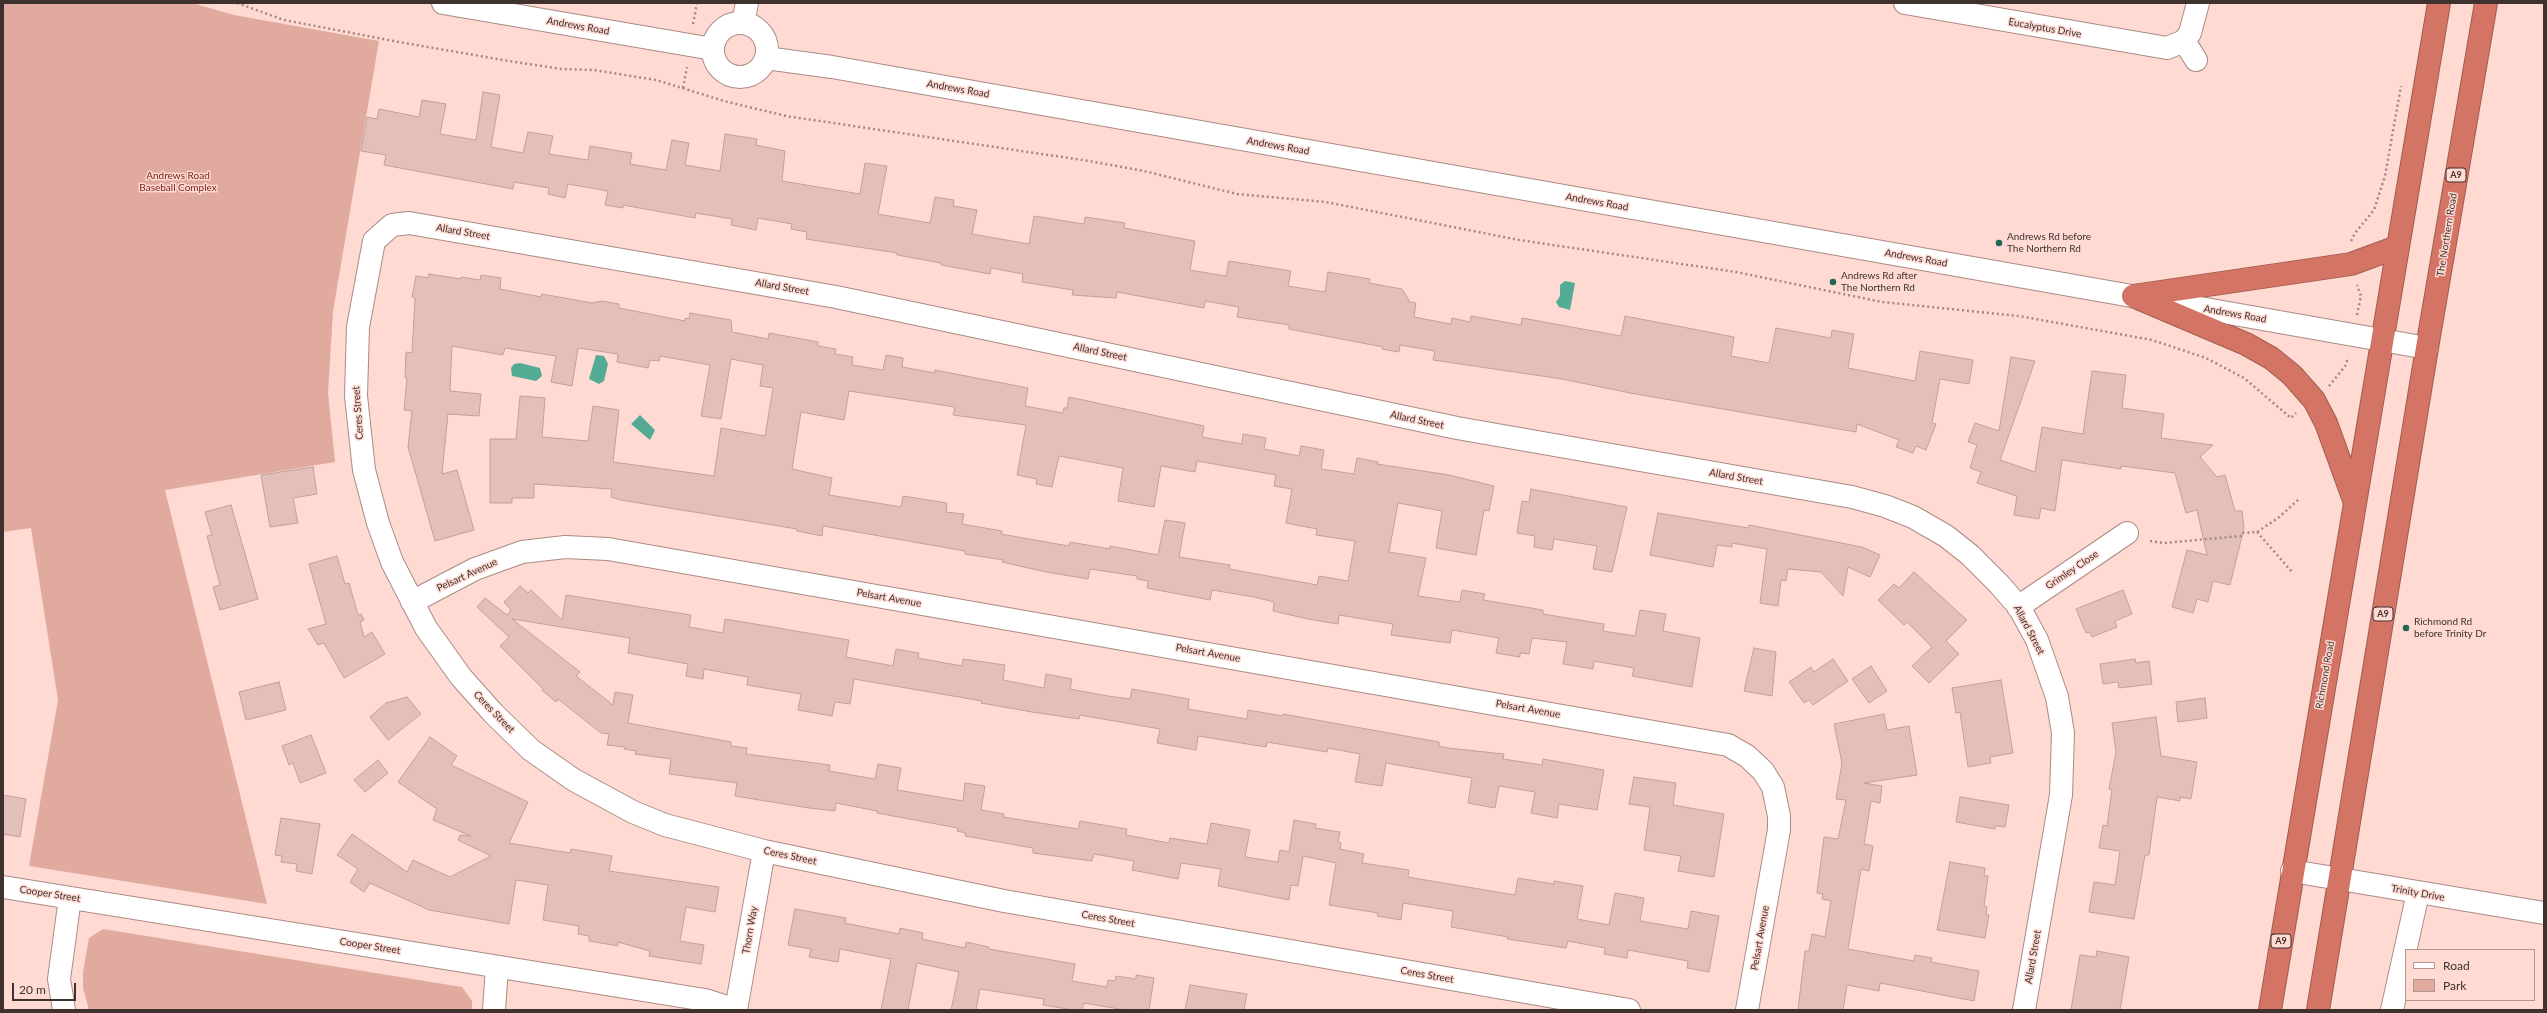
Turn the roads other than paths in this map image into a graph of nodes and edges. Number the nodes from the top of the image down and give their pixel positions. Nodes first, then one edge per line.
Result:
1 (443, 3) edge
2 (1905, 3) edge
3 (2198, 3) edge
4 (2439, 3) edge
5 (2486, 3) edge
6 (745, 13) edge
7 (2184, 41) junction
8 (713, 49) junction
9 (766, 58) junction
10 (2196, 60) dead end
11 (378, 235) joint
12 (2397, 247) junction
13 (2133, 296) junction
14 (2381, 340) junction
15 (2426, 348) junction
16 (2355, 502) junction
17 (2127, 533) dead end
18 (412, 602) junction
19 (2018, 607) junction
20 (764, 851) junction
21 (2292, 872) junction
22 (2339, 879) junction
23 (3, 887) edge
24 (2418, 893) junction
25 (70, 898) junction
26 (2544, 913) edge
27 (2406, 949) edge
28 (2405, 952) edge
29 (497, 967) junction
30 (64, 1010) edge
31 (494, 1010) edge
32 (736, 1010) edge
33 (1629, 1010) edge
34 (1747, 1010) edge
35 (2024, 1010) edge
36 (2270, 1010) edge
37 (2318, 1010) edge
38 (2392, 1010) edge

1 - 8 street, Andrews Road
2 - 7 street, Eucalyptus Drive
3 - 7 street
4 - 12 highway, A9
5 - 15 highway, The Northern Road / A9
6 - 8 street
6 - 9 street
7 - 10 street
8 - 9 street
9 - 13 street, Andrews Road
11 - 18 street, Ceres Street
11 - 19 street, Allard Street
12 - 13 highway
12 - 14 highway, A9
13 - 14 street, Andrews Road
13 - 16 highway
14 - 15 street, Andrews Road
14 - 16 highway, Richmond Road / A9
15 - 22 highway, A9
16 - 21 highway, Richmond Road / A9
17 - 19 street, Grimley Close
18 - 20 street, Ceres Street
18 - 34 street, Pelsart Avenue
19 - 35 street, Allard Street
20 - 32 street, Thorn Way
20 - 33 street, Ceres Street
21 - 22 street, Trinity Drive
21 - 36 highway, Richmond Road / A9
22 - 24 street, Trinity Drive
22 - 37 highway, A9
23 - 25 street, Cooper Street
24 - 26 street, Trinity Drive
24 - 27 street
25 - 29 street, Cooper Street
25 - 30 street
28 - 38 street
29 - 31 street
29 - 32 street, Cooper Street

